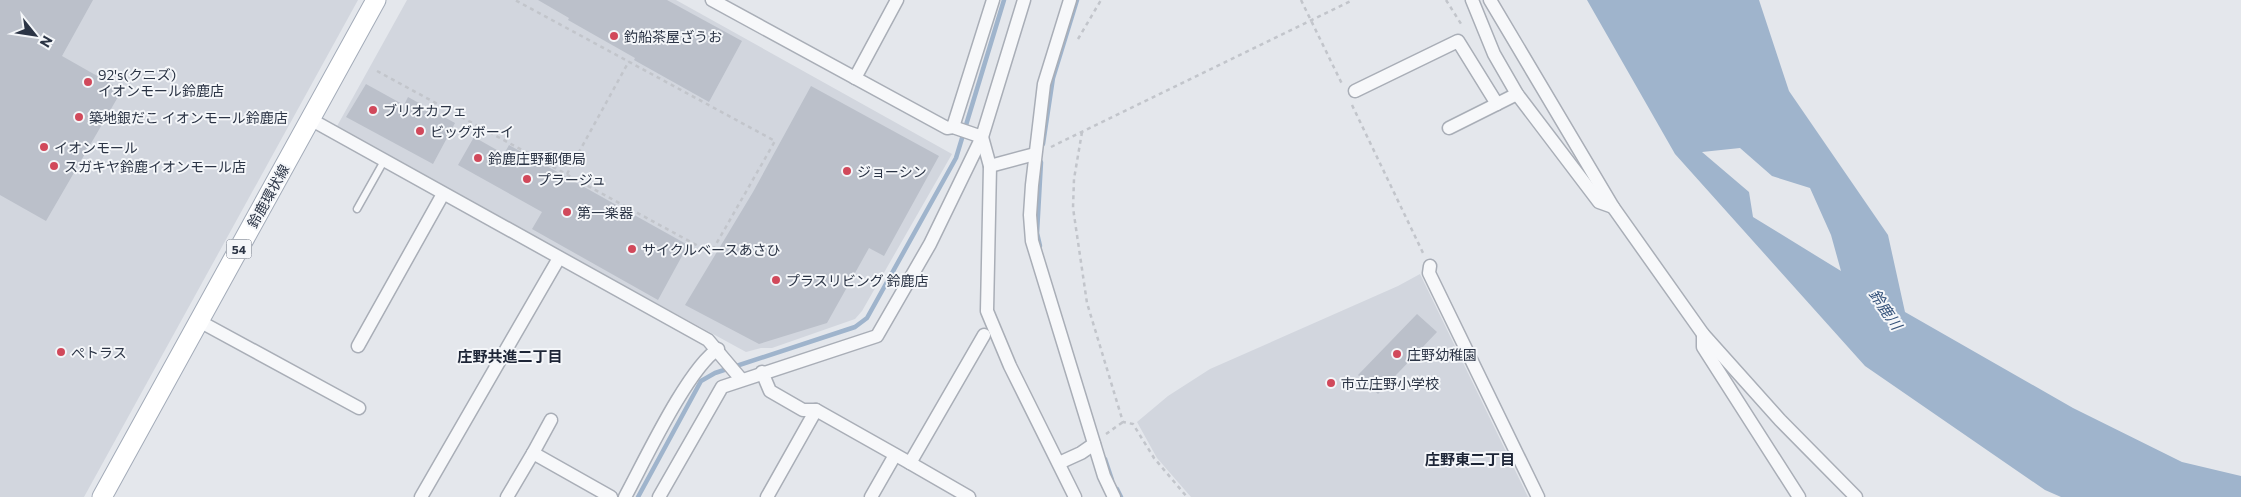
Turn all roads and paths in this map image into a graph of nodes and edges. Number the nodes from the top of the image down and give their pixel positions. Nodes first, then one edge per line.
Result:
1 (376, 0) edge
2 (515, 0) edge
3 (712, 0) edge
4 (897, 0) edge
5 (993, 0) edge
6 (1024, 0) edge
7 (1070, 0) edge
8 (1101, 0) edge
9 (1301, 0) edge
10 (1353, 0) edge
11 (1472, 0) edge
12 (1490, 0) edge
13 (1311, 20) junction
14 (1078, 39) dead end
15 (629, 60) junction
16 (378, 71) dead end
17 (854, 78) junction
18 (1517, 94) junction
19 (1350, 95) junction
20 (1496, 104) junction
21 (310, 120) junction
22 (953, 127) junction
23 (1449, 128) dead end
24 (1082, 132) junction
25 (980, 136) junction
26 (1049, 149) dead end
27 (1035, 154) junction
28 (384, 161) junction
29 (990, 166) junction
30 (566, 174) junction
31 (443, 194) junction
32 (1613, 207) junction
33 (357, 209) dead end
34 (559, 258) junction
35 (1430, 266) joint
36 (199, 321) junction
37 (1702, 334) junction
38 (984, 335) dead end
39 (358, 346) dead end
40 (718, 350) junction
41 (762, 372) junction
42 (741, 379) junction
43 (359, 408) dead end
44 (816, 410) junction
45 (552, 420) dead end
46 (1123, 422) junction
47 (1108, 433) dead end
48 (1094, 444) junction
49 (533, 453) junction
50 (895, 455) junction
51 (910, 463) junction
52 (1059, 464) junction
53 (1074, 496) edge
54 (102, 497) edge
55 (421, 497) edge
56 (507, 497) edge
57 (611, 497) edge
58 (625, 497) edge
59 (659, 497) edge
60 (767, 497) edge
61 (871, 497) edge
62 (969, 497) edge
63 (1114, 497) edge
64 (1187, 497) edge
65 (1538, 497) edge
66 (1799, 497) edge
67 (1856, 497) edge

1 - 21 main road, 鈴鹿環状線 / 54
2 - 15 path
3 - 17 street
4 - 17 street
5 - 22 street
6 - 25 street
7 - 27 street
8 - 14 path
9 - 13 path
10 - 13 path
11 - 18 street
12 - 32 street
13 - 19 path
13 - 24 path
15 - 30 path
15 - 30 path
16 - 30 path
17 - 22 street
18 - 20 street
18 - 32 street
19 - 20 street
19 - 35 path
20 - 23 street
21 - 28 street
21 - 36 main road, 鈴鹿環状線 / 54
22 - 25 street
24 - 26 path
24 - 46 path
25 - 29 street
25 - 41 street
27 - 29 street
27 - 48 street
28 - 31 street
28 - 33 lane
29 - 52 street
31 - 34 street
31 - 39 street
32 - 37 street
34 - 40 street
34 - 55 street
35 - 65 street
36 - 43 street
36 - 54 main road, 鈴鹿環状線 / 54
37 - 66 street
37 - 67 street
38 - 51 street
40 - 42 street
40 - 58 street
41 - 42 street
41 - 44 street
42 - 59 street
44 - 50 street
44 - 60 street
45 - 49 street
46 - 47 path
46 - 64 path
48 - 52 street
48 - 63 street
49 - 56 street
49 - 57 street
50 - 51 street
50 - 61 street
51 - 62 street
52 - 53 street

